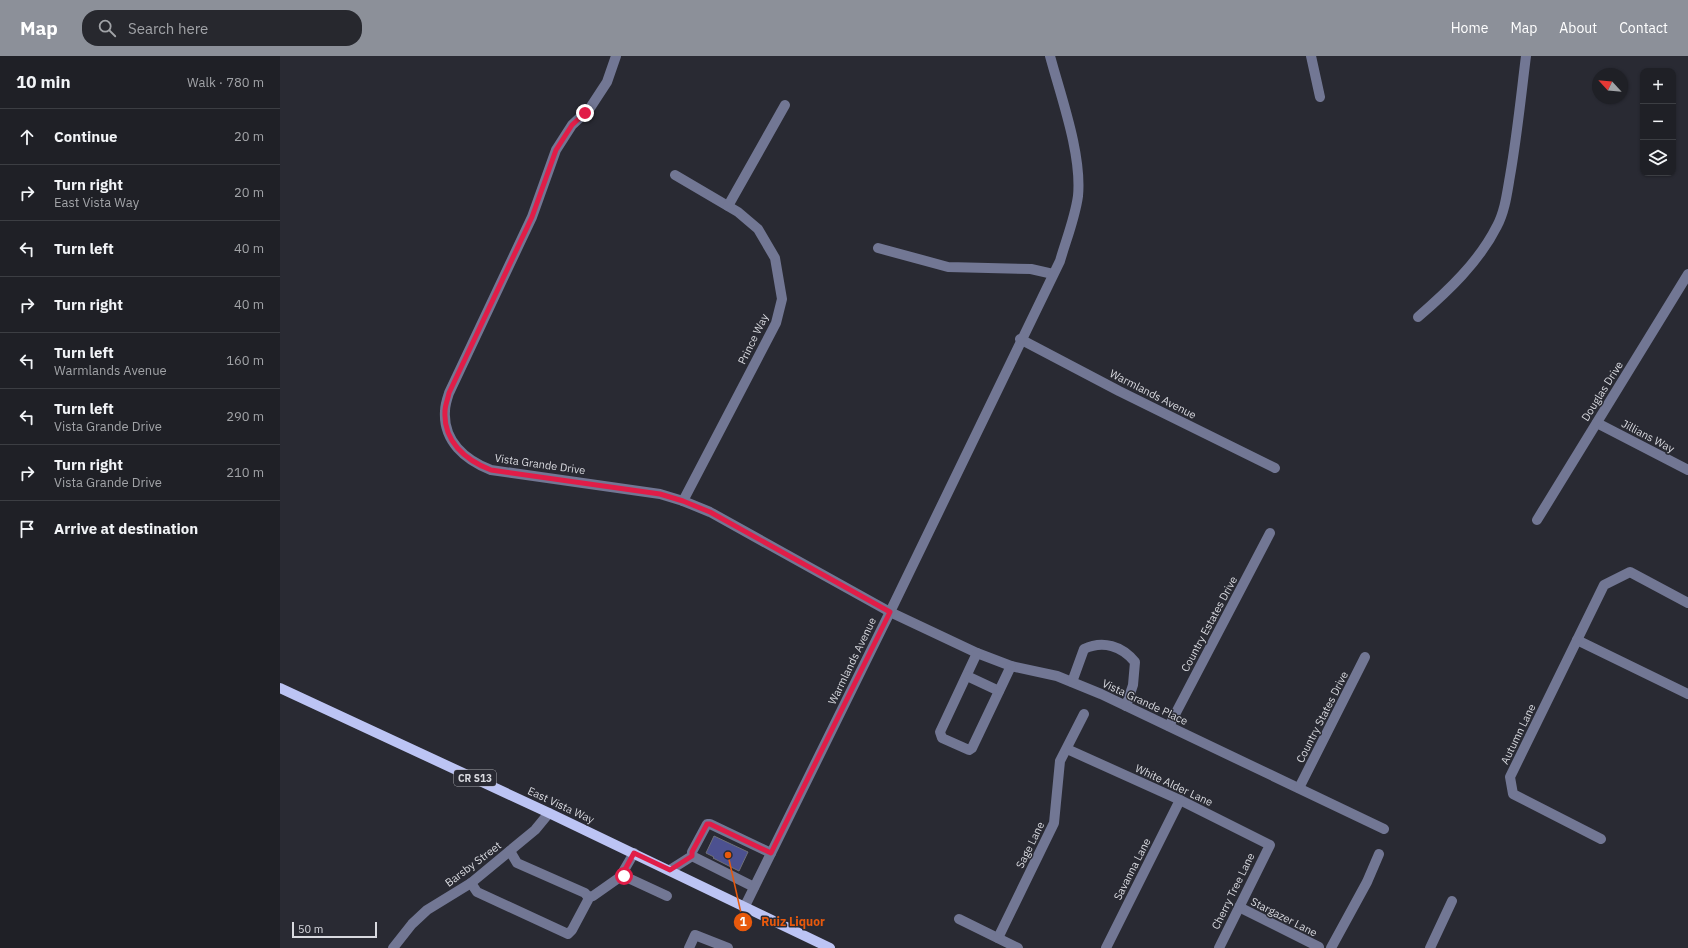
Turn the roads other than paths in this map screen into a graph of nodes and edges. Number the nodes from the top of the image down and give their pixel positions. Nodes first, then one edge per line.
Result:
1 (616, 56) edge
2 (1050, 56) edge
3 (1311, 56) edge
4 (1526, 56) edge
5 (1320, 97) dead end
6 (785, 105) dead end
7 (675, 175) dead end
8 (728, 206) junction
9 (878, 248) dead end
10 (1053, 274) junction
11 (1688, 274) edge
12 (1418, 317) dead end
13 (1020, 339) junction
14 (1597, 423) junction
15 (1275, 468) dead end
16 (1688, 470) edge
17 (683, 501) junction
18 (1537, 520) dead end
19 (1270, 533) dead end
20 (1688, 603) edge
21 (890, 612) junction
22 (1577, 640) junction
23 (977, 653) junction
24 (1365, 657) dead end
25 (1012, 666) junction
26 (967, 676) junction
27 (1072, 682) junction
28 (280, 688) edge
29 (999, 691) junction
30 (1688, 694) edge
31 (1126, 706) junction
32 (1084, 714) dead end
33 (1169, 726) junction
34 (1067, 748) junction
35 (1300, 788) junction
36 (1180, 800) junction
37 (549, 813) junction
38 (1384, 829) dead end
39 (1601, 839) dead end
40 (1270, 845) joint
41 (510, 851) junction
42 (634, 853) junction
43 (771, 853) junction
44 (1380, 854) dead end
45 (692, 856) junction
46 (670, 870) junction
47 (623, 873) junction
48 (471, 883) junction
49 (754, 887) junction
50 (588, 896) junction
51 (667, 896) dead end
52 (1452, 902) dead end
53 (745, 906) junction
54 (1239, 908) junction
55 (959, 919) dead end
56 (998, 938) junction
57 (1319, 947) edge
58 (393, 948) edge
59 (689, 948) edge
60 (726, 948) edge
61 (830, 948) edge
62 (1018, 948) edge
63 (1106, 948) edge
64 (1219, 948) edge
65 (1331, 948) edge
66 (1430, 948) edge

1 - 17 street, Vista Grande Drive
2 - 10 street, Warmlands Avenue
3 - 5 street
4 - 12 street
6 - 8 street
7 - 8 street, Prince Way
8 - 17 street, Prince Way
9 - 10 street
10 - 13 street, Warmlands Avenue
11 - 14 street, Douglas Drive
13 - 15 street, Warmlands Avenue
13 - 21 street, Warmlands Avenue
14 - 16 street, Jillians Way
14 - 18 street, Douglas Drive
17 - 21 street, Vista Grande Drive
19 - 33 street, Country Estates Drive
20 - 22 street, Autumn Lane
21 - 23 street, Vista Grande Place
21 - 43 street, Warmlands Avenue
22 - 30 street
22 - 39 street, Autumn Lane
23 - 25 street, Vista Grande Place
23 - 26 street
24 - 35 street, Country States Drive
25 - 27 street, Vista Grande Place
25 - 29 street
26 - 29 street
26 - 29 street
27 - 31 street, Vista Grande Place
27 - 31 street
28 - 37 main road, East Vista Way / CR S13
31 - 33 street, Vista Grande Place
32 - 34 street, Sage Lane
33 - 35 street, Vista Grande Place
34 - 36 street, White Alder Lane
34 - 56 street, Sage Lane
35 - 38 street, Vista Grande Place
36 - 40 street, White Alder Lane
36 - 63 street, Savanna Lane
37 - 41 street, Barsby Street
37 - 42 main road, East Vista Way / CR S13
40 - 54 street, Cherry Tree Lane
41 - 48 street, Barsby Street
41 - 50 street
42 - 46 main road, East Vista Way / CR S13
42 - 47 street
43 - 45 street
43 - 49 street, Warmlands Avenue
44 - 65 street
45 - 46 street
45 - 49 street
46 - 53 main road, East Vista Way / CR S13
47 - 50 street
47 - 51 street
48 - 50 street
48 - 58 street, Barsby Street
49 - 53 street, Warmlands Avenue
52 - 66 street
53 - 61 main road, East Vista Way / CR S13
54 - 57 street, Stargazer Lane
54 - 64 street, Cherry Tree Lane
55 - 56 street
56 - 62 street
59 - 60 street

